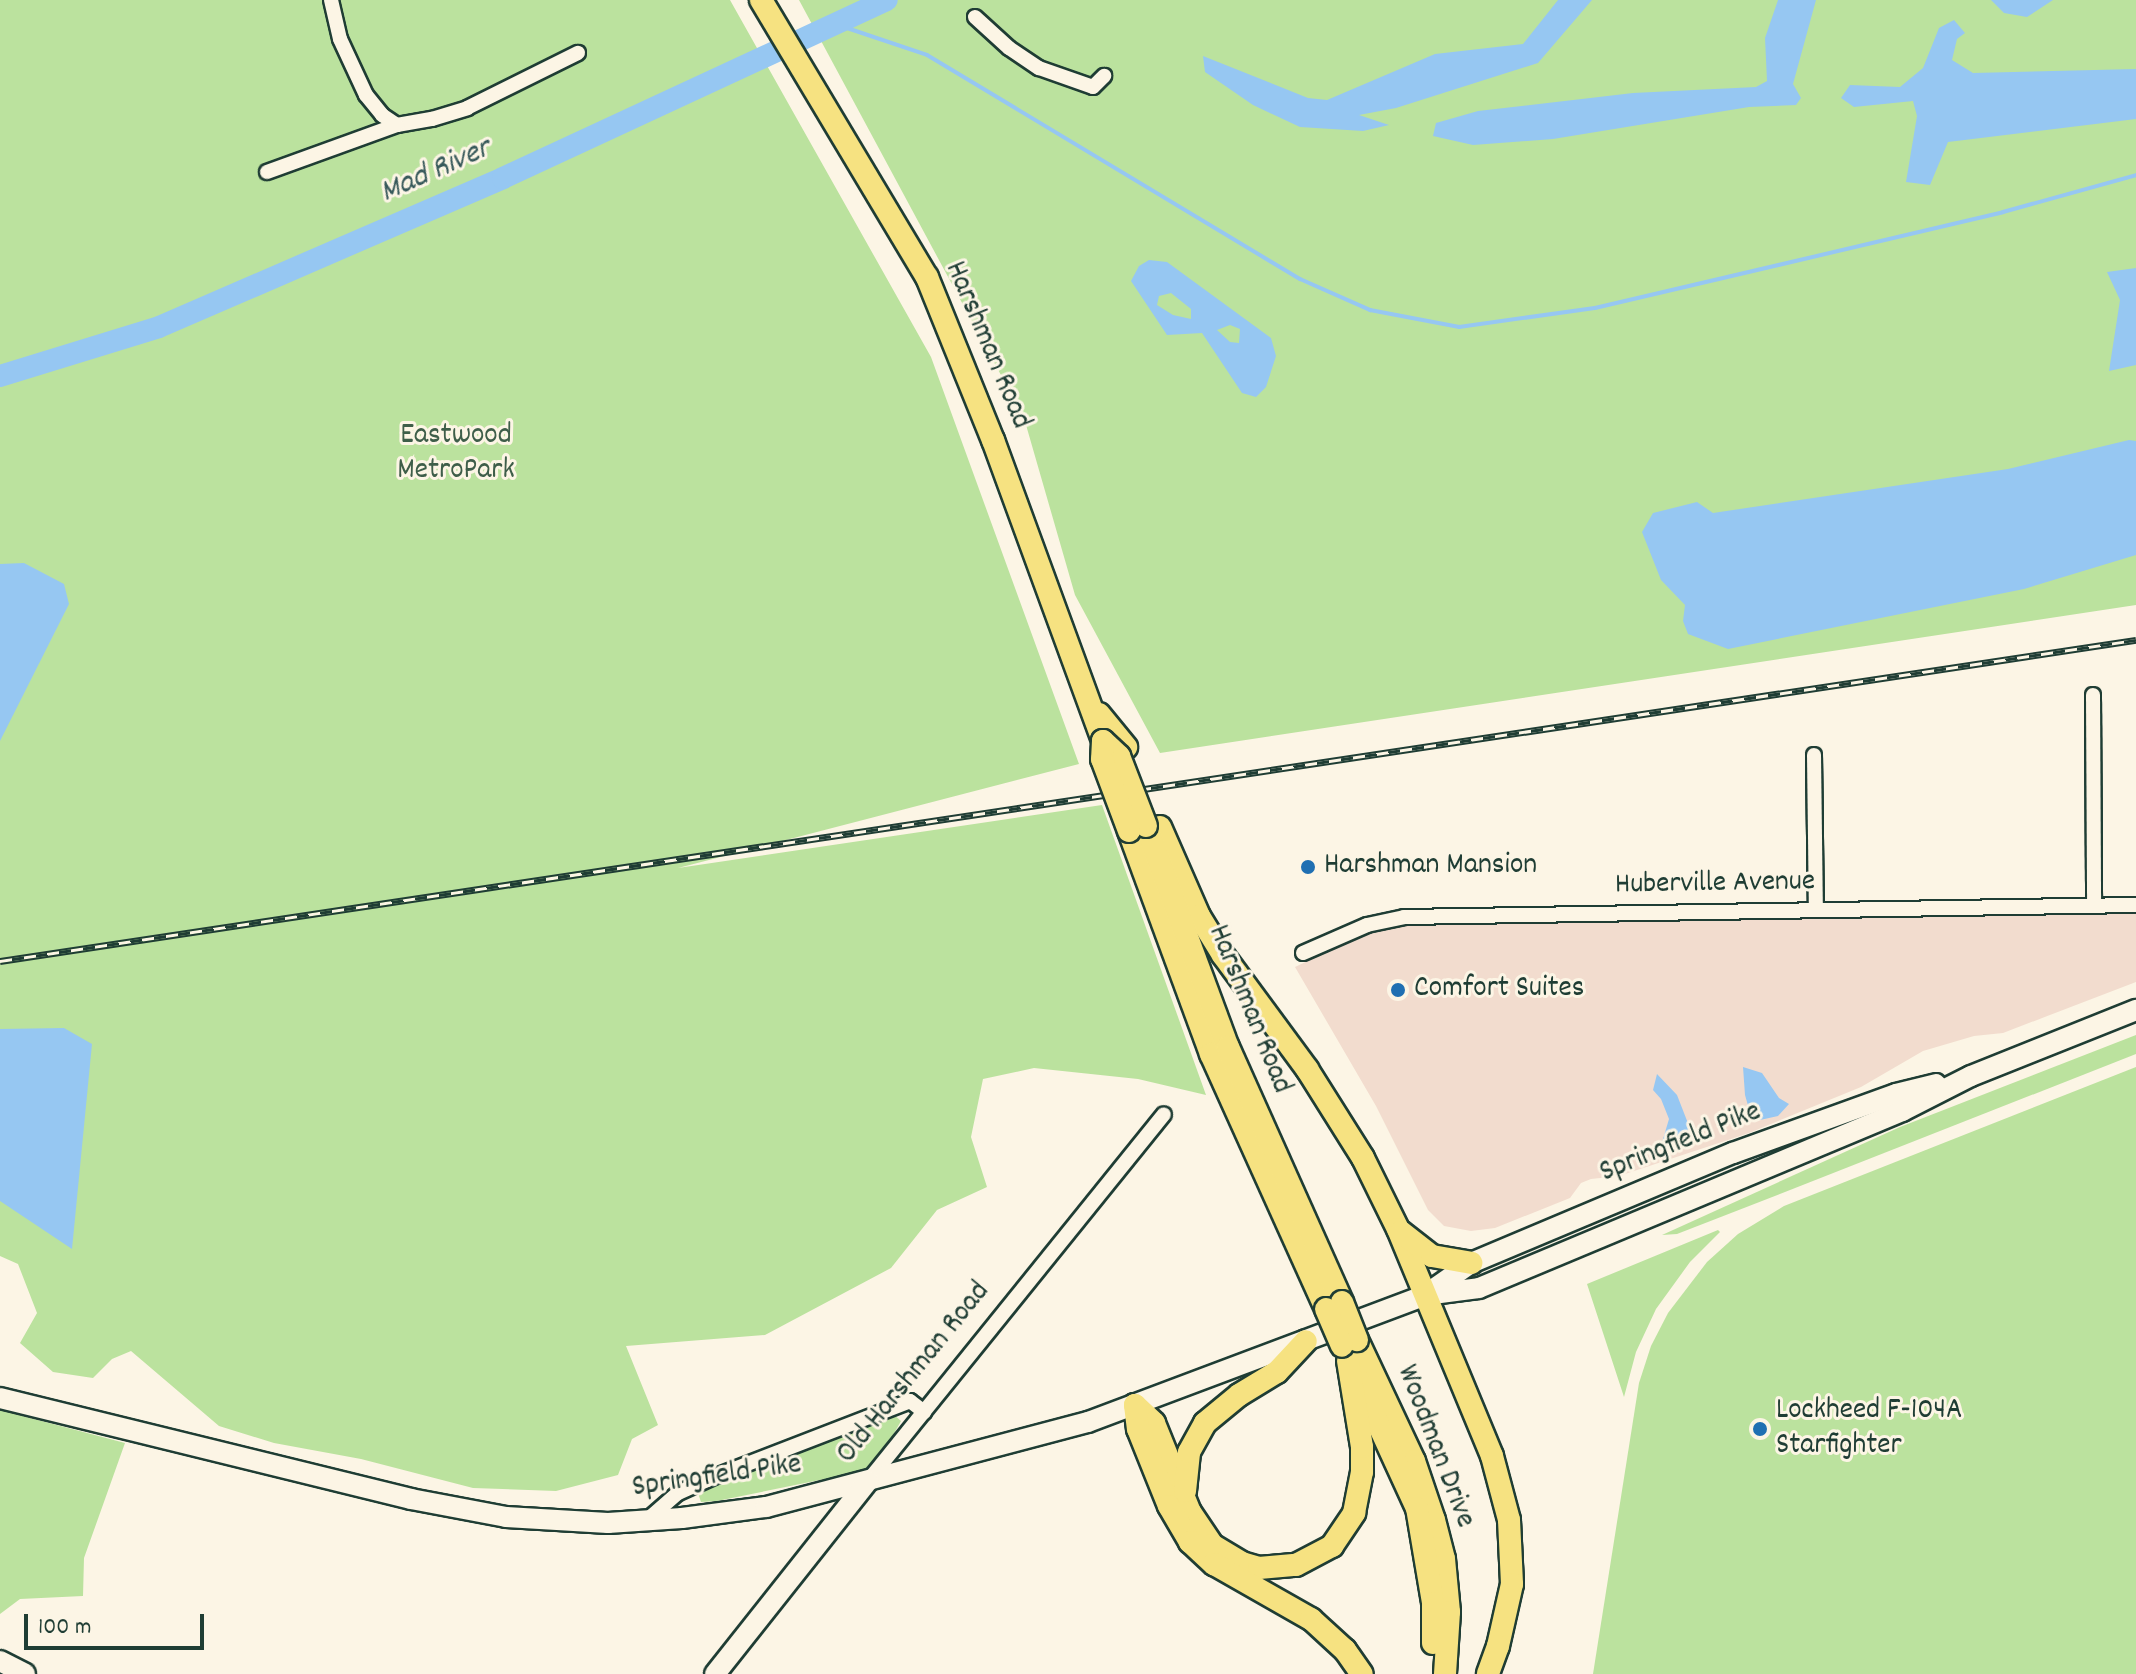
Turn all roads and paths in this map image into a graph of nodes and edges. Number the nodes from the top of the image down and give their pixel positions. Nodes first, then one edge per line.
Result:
1 (331, 0) edge
2 (761, 0) edge
3 (975, 17) dead end
4 (578, 53) dead end
5 (1104, 76) dead end
6 (397, 125) junction
7 (267, 172) dead end
8 (2093, 695) dead end
9 (1088, 699) junction
10 (1814, 755) dead end
11 (1145, 828) junction
12 (2094, 905) junction
13 (2136, 905) edge
14 (1816, 910) junction
15 (1303, 953) dead end
16 (2136, 1010) edge
17 (1971, 1076) junction
18 (1164, 1114) dead end
19 (1398, 1229) junction
20 (1471, 1263) junction
21 (1425, 1295) junction
22 (1306, 1341) junction
23 (1349, 1349) junction
24 (0, 1398) edge
25 (1135, 1405) junction
26 (924, 1412) junction
27 (868, 1481) junction
28 (1190, 1512) junction
29 (647, 1520) junction
30 (0, 1661) edge
31 (25, 1674) edge
32 (715, 1674) edge
33 (1362, 1674) edge
34 (1430, 1674) edge
35 (1445, 1674) edge
36 (1488, 1674) edge

1 - 6 street
2 - 9 main road, Harshman Road
3 - 5 street
4 - 6 street
6 - 7 street
8 - 12 street
9 - 11 main road, Harshman Road, bridge
9 - 11 main road
10 - 14 street
11 - 19 main road
11 - 23 main road, Harshman Road, bridge
12 - 13 street, Huberville Avenue
12 - 14 street, Huberville Avenue
14 - 15 street, Huberville Avenue
16 - 17 main road, Springfield Pike
17 - 20 main road, Springfield Pike
17 - 21 main road, Springfield Pike
18 - 26 street, Old Harshman Road
19 - 20 main road
19 - 21 main road
20 - 21 main road, Springfield Pike
21 - 22 main road, Springfield Pike
21 - 36 main road
22 - 25 main road, Springfield Pike
22 - 28 main road
23 - 28 main road
23 - 34 main road, Woodman Drive
23 - 35 main road, Woodman Drive
24 - 29 main road, Springfield Pike
25 - 27 main road, Springfield Pike
25 - 28 main road
25 - 33 main road
26 - 27 street, Old Harshman Road
26 - 29 street
27 - 29 main road, Springfield Pike
27 - 32 main road, Old Harshman Road
30 - 31 main road

